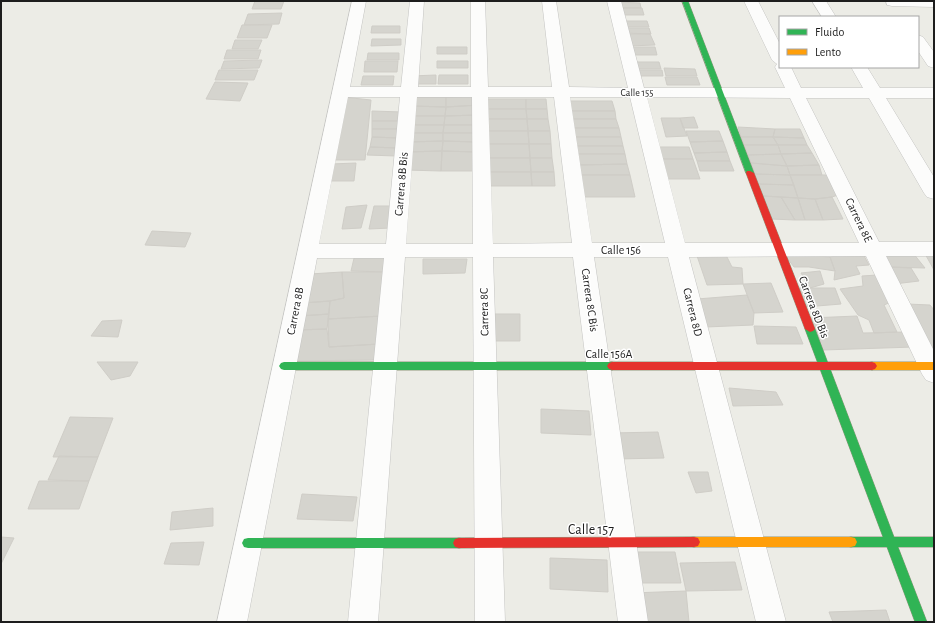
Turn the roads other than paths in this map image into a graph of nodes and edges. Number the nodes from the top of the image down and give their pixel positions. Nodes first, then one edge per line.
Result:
1 (359, 1) edge
2 (417, 1) edge
3 (478, 1) edge
4 (549, 1) edge
5 (614, 1) edge
6 (685, 1) edge
7 (751, 1) edge
8 (819, 1) edge
9 (891, 2) edge
10 (934, 3) edge
11 (828, 16) edge
12 (901, 16) edge
13 (922, 36) edge
14 (779, 58) edge
15 (934, 63) edge
16 (784, 68) edge
17 (860, 68) edge
18 (340, 92) junction
19 (409, 92) junction
20 (480, 92) junction
21 (562, 92) junction
22 (638, 92) junction
23 (720, 92) junction
24 (796, 93) junction
25 (874, 93) junction
26 (934, 93) edge
27 (934, 193) edge
28 (677, 249) junction
29 (779, 249) junction
30 (873, 249) junction
31 (934, 249) edge
32 (395, 250) junction
33 (483, 250) junction
34 (583, 250) junction
35 (308, 251) junction
36 (284, 366) junction
37 (385, 366) junction
38 (485, 366) junction
39 (599, 366) junction
40 (706, 366) junction
41 (824, 366) junction
42 (933, 369) edge
43 (751, 542) junction
44 (891, 542) junction
45 (934, 542) edge
46 (248, 543) junction
47 (370, 543) junction
48 (489, 543) junction
49 (622, 543) junction
50 (232, 622) edge
51 (362, 622) edge
52 (490, 622) edge
53 (633, 622) edge
54 (771, 622) edge
55 (921, 622) edge

1 - 18 street, Carrera 8B
2 - 19 street, Carrera 8B Bis
3 - 20 street, Carrera 8C
4 - 21 street, Carrera 8C Bis
5 - 22 street, Carrera 8D
6 - 23 street, Carrera 8D Bis
7 - 14 street
8 - 11 street
9 - 10 street
9 - 12 street
13 - 15 street
16 - 24 street, Carrera 8E
17 - 25 street
18 - 19 street, Calle 155
18 - 35 street, Carrera 8B
19 - 20 street, Calle 155
19 - 32 street, Carrera 8B Bis
20 - 21 street, Calle 155
20 - 33 street, Carrera 8C
21 - 22 street, Calle 155
21 - 34 street, Carrera 8C Bis
22 - 23 street, Calle 155
22 - 28 street, Carrera 8D
23 - 24 street, Calle 155
23 - 29 street, Carrera 8D Bis
24 - 25 street, Calle 155
24 - 30 street, Carrera 8E
25 - 26 street, Calle 155
25 - 27 street
28 - 29 street, Calle 156
28 - 34 street, Calle 156
28 - 40 street, Carrera 8D
29 - 30 street, Calle 156
29 - 41 street, Carrera 8D Bis
30 - 31 street, Calle 156
30 - 42 street, Carrera 8E
32 - 33 street, Calle 156
32 - 35 street, Calle 156
32 - 37 street, Carrera 8B Bis
33 - 34 street, Calle 156
33 - 38 street, Carrera 8C
34 - 39 street, Carrera 8C Bis
35 - 36 street, Carrera 8B
36 - 37 street, Calle 156A
36 - 46 street, Carrera 8B
37 - 38 street, Calle 156A
37 - 47 street, Carrera 8B Bis
38 - 39 street, Calle 156A
38 - 48 street, Carrera 8C
39 - 40 street, Calle 156A
39 - 49 street, Carrera 8C Bis
40 - 41 street, Calle 156A
40 - 43 street, Carrera 8D
41 - 42 street, Calle 156A
41 - 44 street, Carrera 8D Bis
43 - 44 street, Calle 157
43 - 49 street, Calle 157
43 - 54 street, Carrera 8D
44 - 45 street, Calle 157
44 - 55 street, Carrera 8D Bis
46 - 47 street, Calle 157
46 - 50 street, Carrera 8B
47 - 48 street, Calle 157
47 - 51 street, Carrera 8B Bis
48 - 49 street, Calle 157
48 - 52 street, Carrera 8C
49 - 53 street, Carrera 8C Bis

